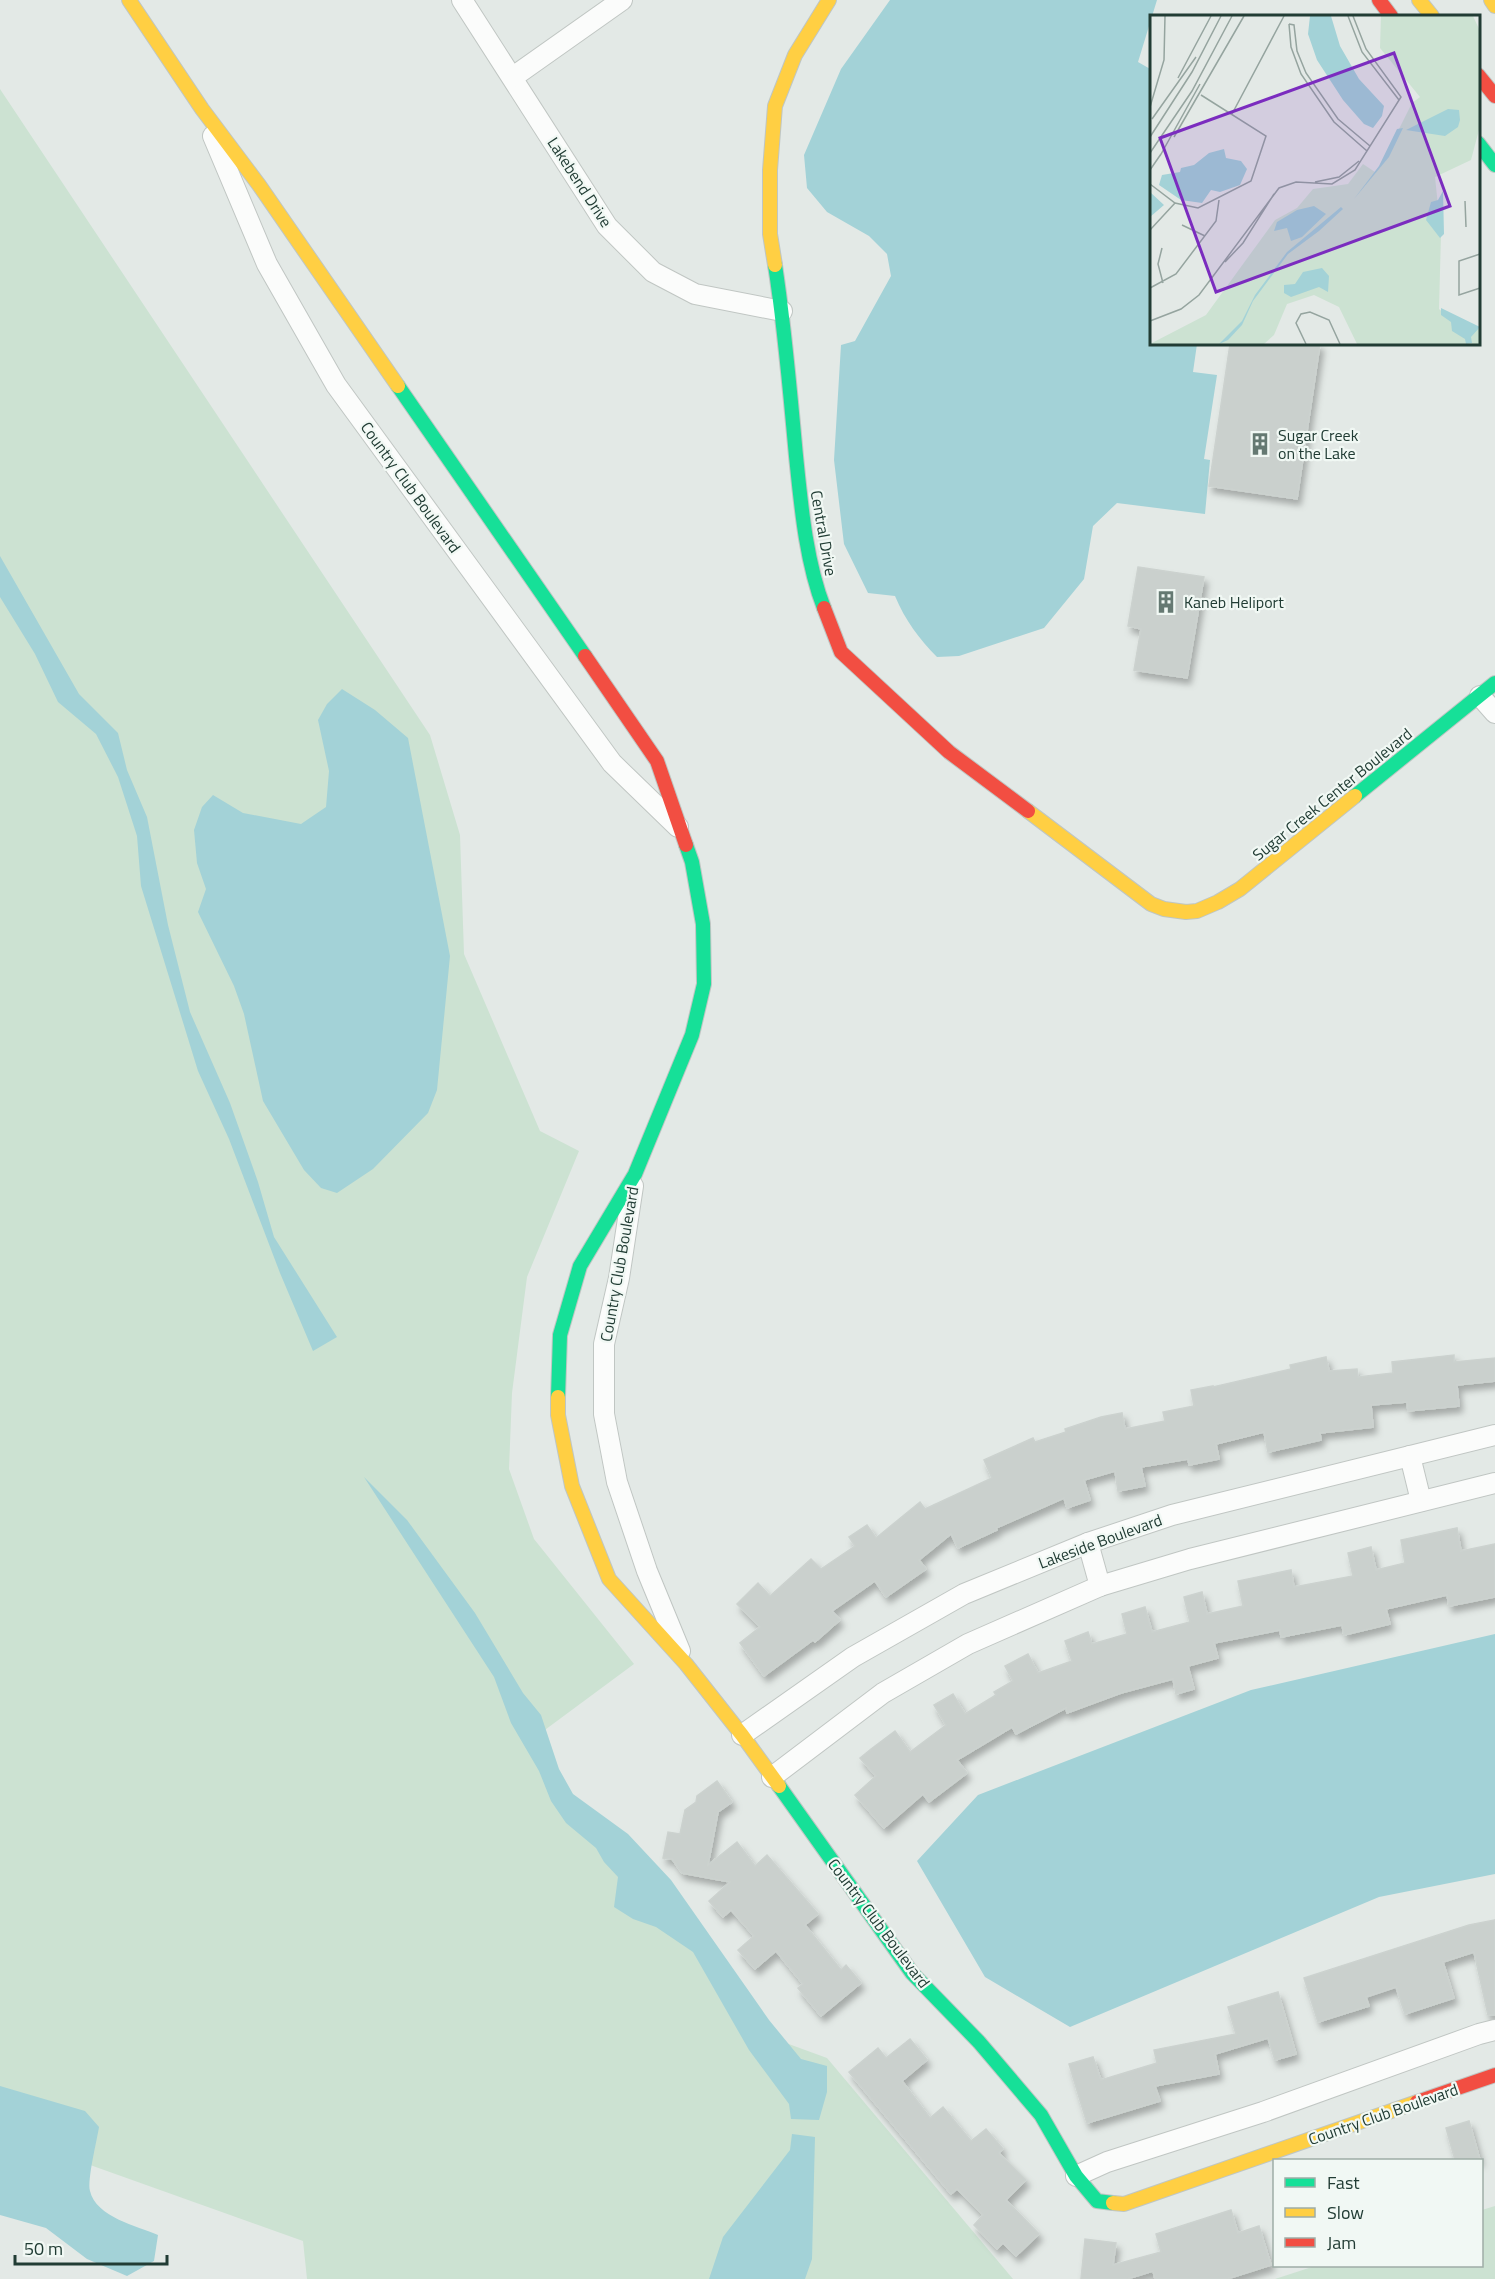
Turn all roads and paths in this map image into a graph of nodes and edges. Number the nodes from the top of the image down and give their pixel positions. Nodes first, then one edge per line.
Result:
1 (129, 0) edge
2 (462, 0) edge
3 (622, 0) edge
4 (829, 0) edge
5 (1379, 0) edge
6 (1419, 0) edge
7 (1491, 0) edge
8 (1495, 6) edge
9 (1389, 15) edge
10 (1431, 15) edge
11 (1480, 76) edge
12 (513, 77) junction
13 (1495, 96) edge
14 (202, 109) junction
15 (1480, 144) edge
16 (1495, 165) edge
17 (782, 311) junction
18 (1487, 690) edge
19 (1495, 712) edge
20 (679, 828) junction
21 (1181, 914) joint
22 (634, 1174) junction
23 (1495, 1435) edge
24 (1410, 1456) junction
25 (1495, 1483) edge
26 (1421, 1501) junction
27 (1088, 1543) junction
28 (1100, 1586) junction
29 (686, 1665) junction
30 (742, 1736) junction
31 (772, 1777) junction
32 (1495, 2030) edge
33 (1495, 2076) edge
34 (1076, 2176) junction

1 - 14 main road, Country Club Boulevard
2 - 12 street, Lakebend Drive
3 - 12 street
4 - 17 main road, Central Drive
5 - 9 main road
6 - 10 main road
7 - 8 main road
11 - 13 main road
12 - 17 street, Lakebend Drive
14 - 20 main road, Country Club Boulevard
14 - 20 street, Country Club Boulevard
15 - 16 main road
17 - 21 main road, Central Drive
18 - 19 street
18 - 21 main road, Sugar Creek Center Boulevard
20 - 22 main road, Country Club Boulevard
22 - 29 street, Country Club Boulevard
22 - 29 main road, Country Club Boulevard
23 - 24 street, Lakeside Boulevard
24 - 26 street
24 - 27 street, Lakeside Boulevard
25 - 26 street
26 - 28 street
27 - 28 street
27 - 30 street, Lakeside Boulevard
28 - 31 street
29 - 30 main road, Country Club Boulevard
30 - 31 main road, Country Club Boulevard
31 - 34 main road, Country Club Boulevard
32 - 34 street
33 - 34 main road, Country Club Boulevard

